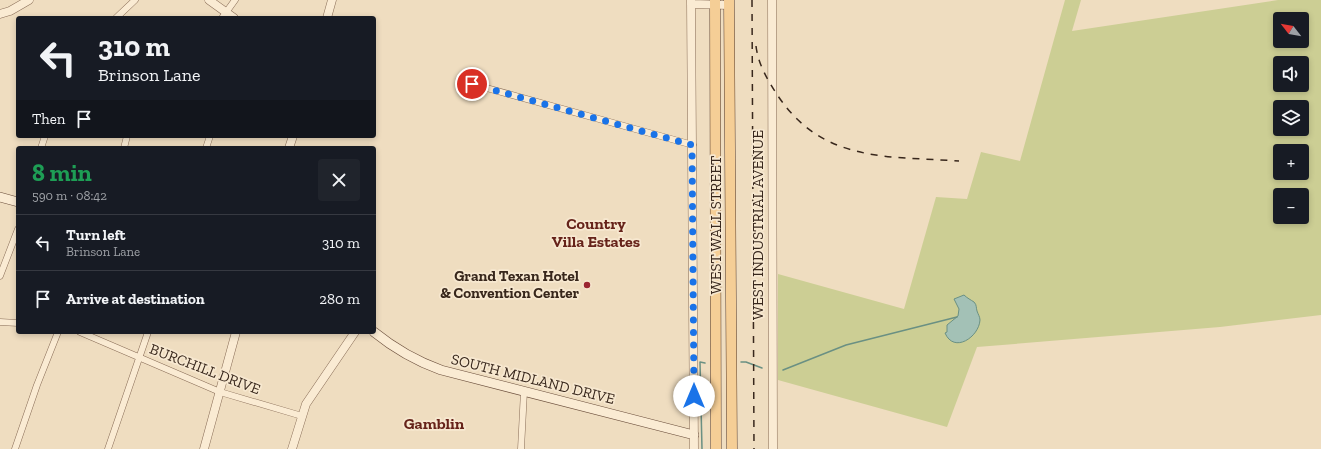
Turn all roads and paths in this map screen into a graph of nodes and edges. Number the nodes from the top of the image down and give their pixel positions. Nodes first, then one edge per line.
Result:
1 (30, 0) edge
2 (134, 0) edge
3 (209, 0) edge
4 (236, 0) edge
5 (332, 0) edge
6 (772, 0) edge
7 (691, 2) edge
8 (715, 2) edge
9 (729, 2) edge
10 (0, 14) edge
11 (224, 15) edge
12 (118, 16) edge
13 (328, 16) edge
14 (472, 84) dead end
15 (692, 145) junction
16 (0, 197) edge
17 (16, 201) edge
18 (16, 234) edge
19 (0, 276) edge
20 (0, 322) edge
21 (16, 323) edge
22 (57, 334) edge
23 (85, 334) edge
24 (147, 334) edge
25 (235, 334) edge
26 (354, 334) edge
27 (376, 334) edge
28 (139, 357) junction
29 (524, 391) junction
30 (220, 392) junction
31 (302, 416) junction
32 (694, 435) junction
33 (15, 449) edge
34 (108, 449) edge
35 (204, 449) edge
36 (292, 449) edge
37 (522, 449) edge
38 (694, 449) edge
39 (716, 449) edge
40 (732, 449) edge
41 (773, 449) edge

1 - 10 street
2 - 12 street
3 - 11 street
4 - 11 street
5 - 13 street
6 - 41 street, WEST INDUSTRIAL AVENUE
7 - 8 street
7 - 15 street, WEST WALL STREET
8 - 9 street
8 - 39 main road, WEST WALL STREET
9 - 40 main road, WEST WALL STREET
14 - 15 street
15 - 32 street, WEST WALL STREET
16 - 17 main road
18 - 19 street
20 - 21 street
22 - 33 street
23 - 28 street, BURCHILL DRIVE
24 - 28 street
25 - 30 street
26 - 31 street
27 - 29 main road, SOUTH MIDLAND DRIVE
28 - 30 street, BURCHILL DRIVE
28 - 34 street
29 - 32 main road, SOUTH MIDLAND DRIVE
29 - 37 street
30 - 31 street, BURCHILL DRIVE
30 - 35 street
31 - 36 street
32 - 38 street, WEST WALL STREET

